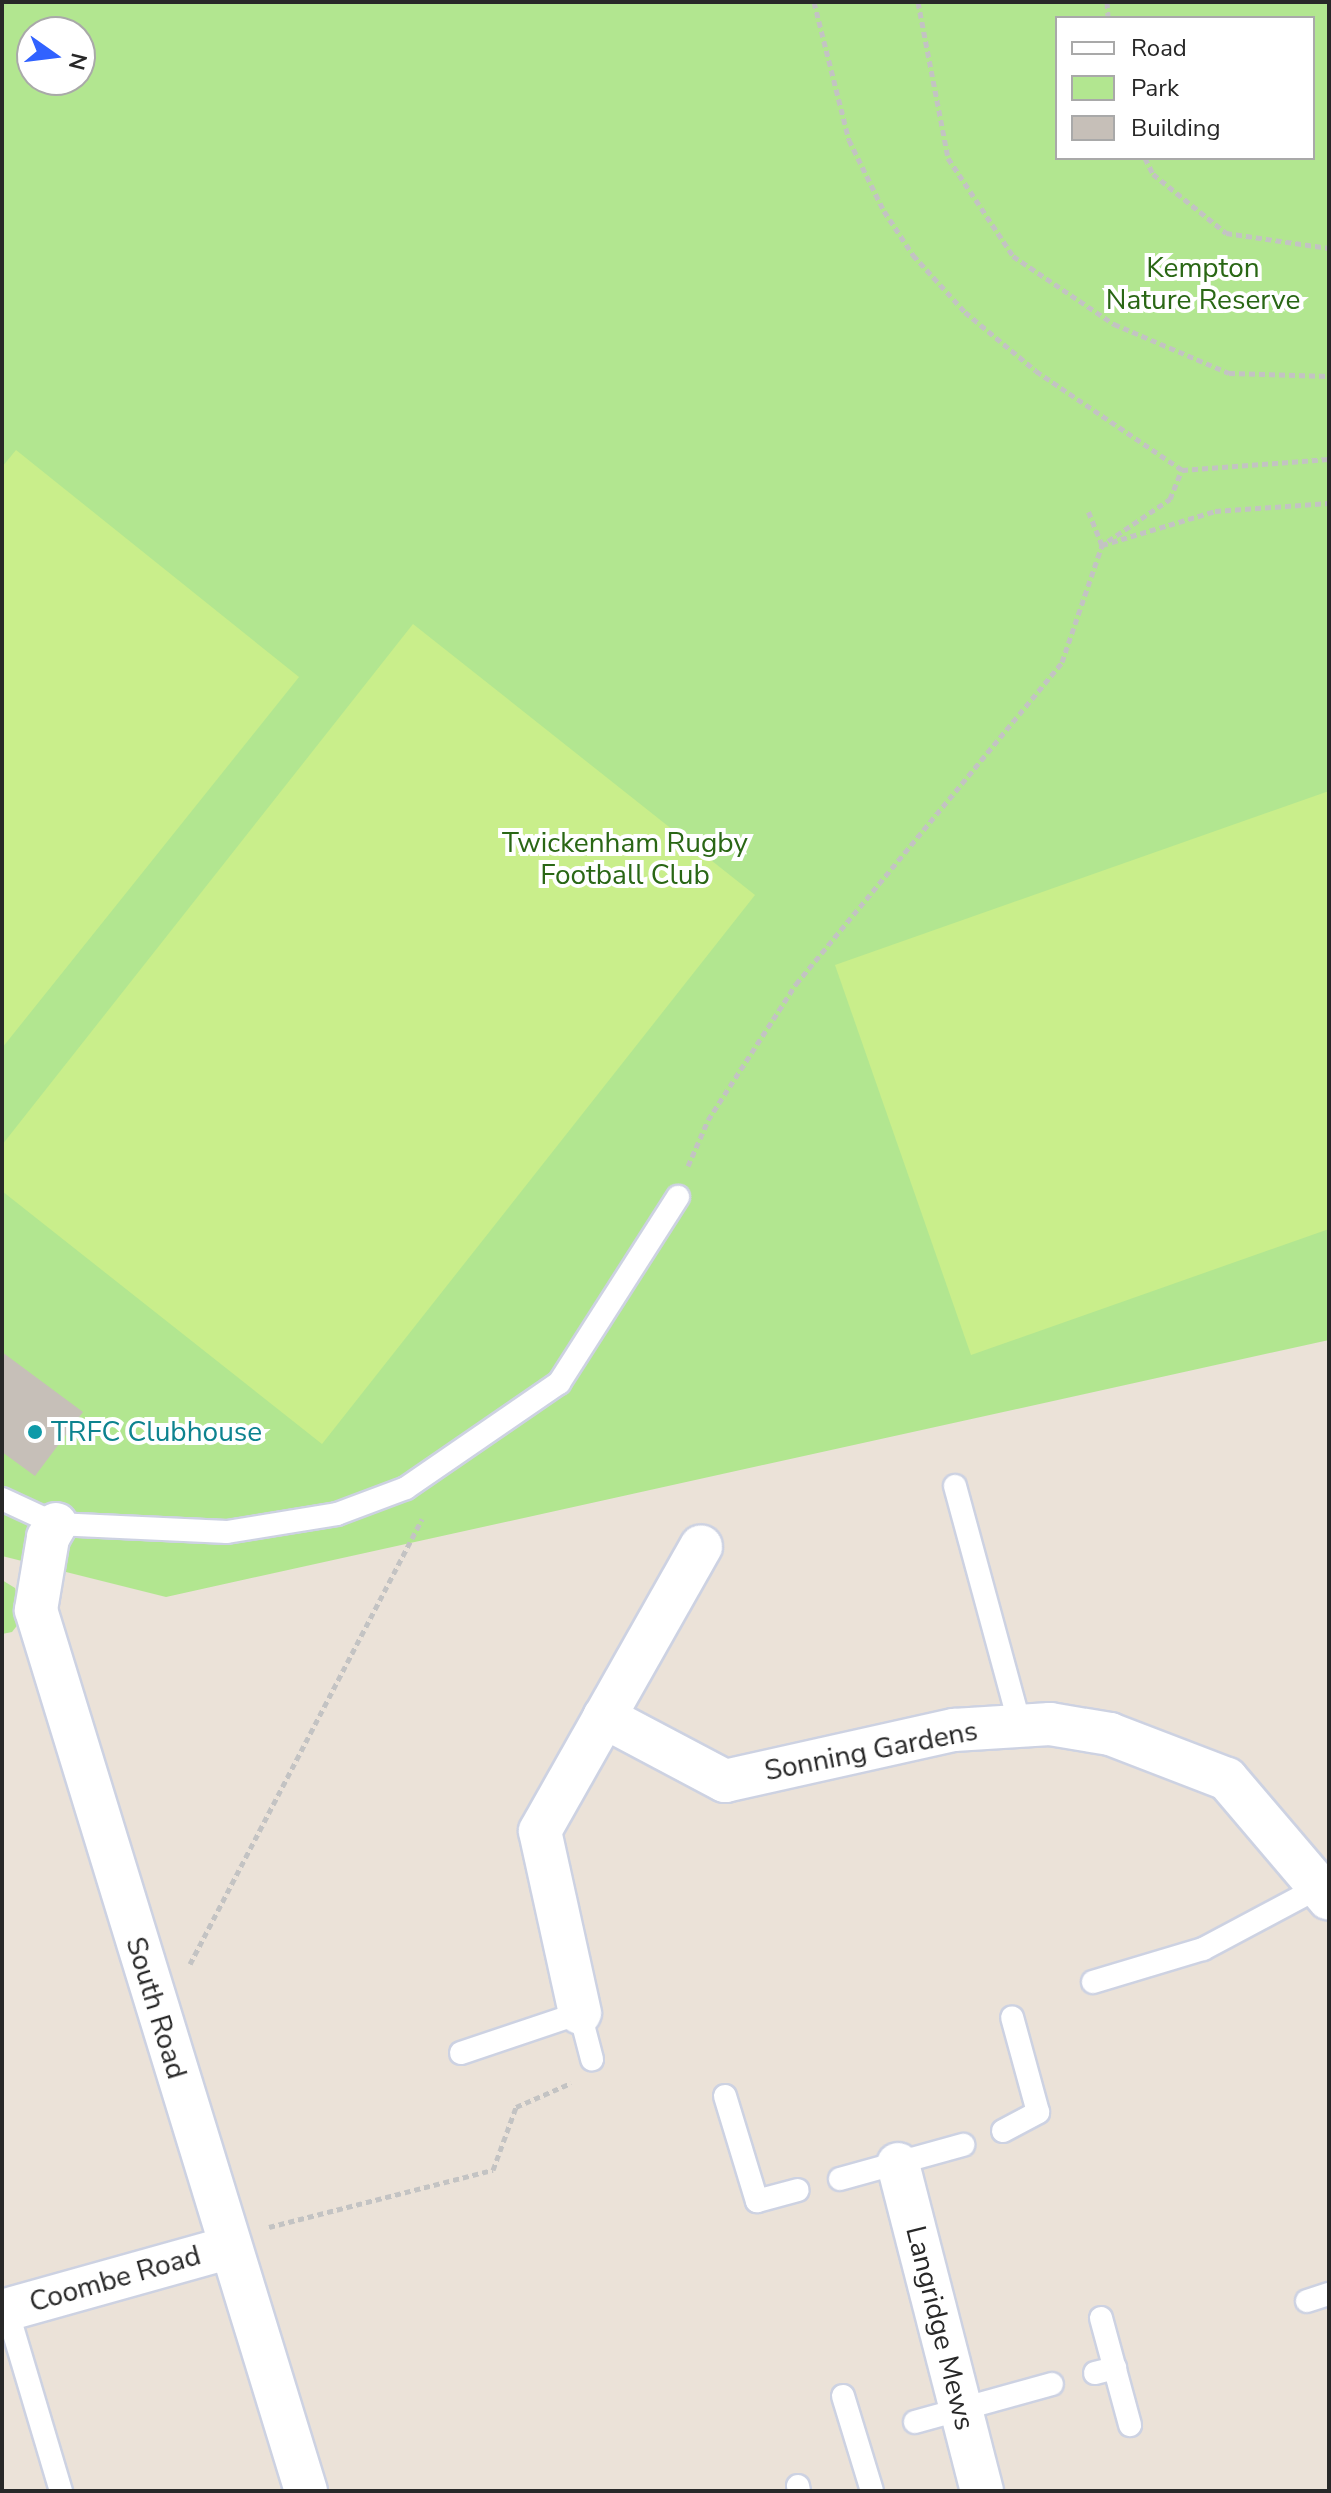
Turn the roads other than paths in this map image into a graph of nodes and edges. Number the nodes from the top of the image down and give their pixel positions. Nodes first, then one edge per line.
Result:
1 (678, 1197) road end
2 (955, 1486) dead end
3 (2, 1499) edge
4 (56, 1524) junction
5 (701, 1546) dead end
6 (604, 1717) junction
7 (1020, 1726) junction
8 (1327, 1888) edge
9 (1093, 1982) dead end
10 (580, 2013) junction
11 (1012, 2017) dead end
12 (461, 2053) dead end
13 (592, 2059) road end
14 (725, 2096) dead end
15 (1003, 2131) dead end
16 (963, 2145) dead end
17 (898, 2164) junction
18 (840, 2179) dead end
19 (798, 2190) dead end
20 (227, 2243) junction
21 (1329, 2294) edge
22 (1307, 2301) dead end
23 (4, 2310) edge
24 (1101, 2318) dead end
25 (1052, 2384) dead end
26 (843, 2396) dead end
27 (960, 2410) junction
28 (915, 2422) dead end
29 (1130, 2425) dead end
30 (61, 2491) edge
31 (306, 2491) edge
32 (872, 2491) edge
33 (982, 2491) edge

1 - 4 lane
2 - 7 lane
3 - 4 lane
4 - 20 street, South Road
5 - 6 street
6 - 7 street, Sonning Gardens
6 - 10 street
7 - 8 street, Sonning Gardens
8 - 9 lane
10 - 12 lane
10 - 13 lane
11 - 15 lane
14 - 19 lane
16 - 17 lane
17 - 18 lane
17 - 27 street, Langridge Mews
20 - 23 street, Coombe Road
20 - 31 street, South Road
21 - 22 lane
23 - 30 lane
24 - 29 lane
25 - 27 lane
26 - 32 lane
27 - 28 lane
27 - 33 street, Langridge Mews

